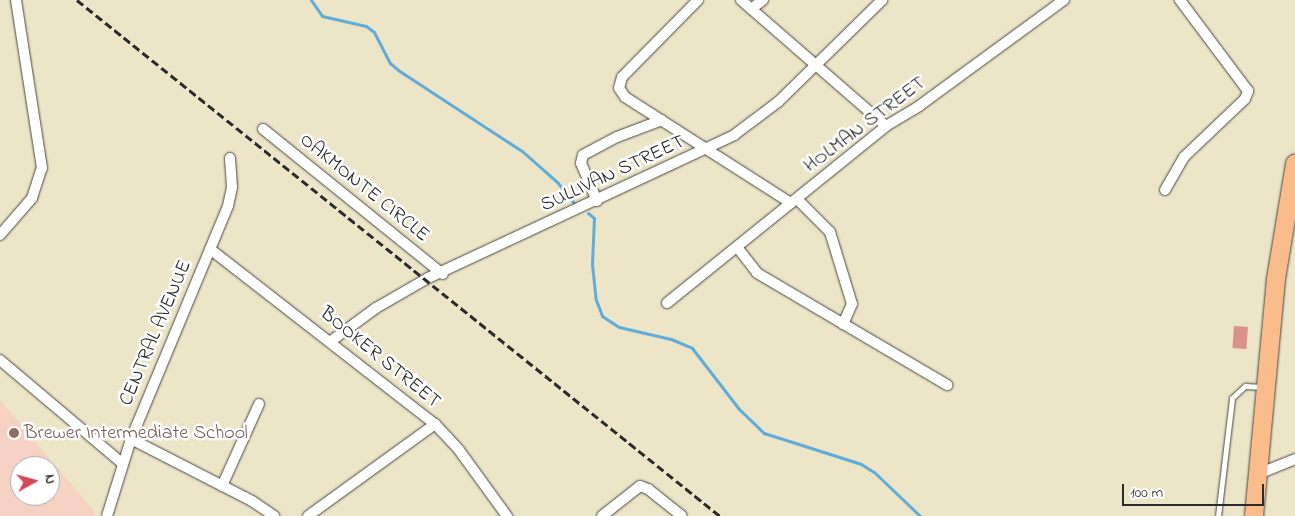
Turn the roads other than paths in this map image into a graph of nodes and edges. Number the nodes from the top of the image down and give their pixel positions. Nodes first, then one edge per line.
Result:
1 (16, 0) edge
2 (698, 0) edge
3 (741, 0) edge
4 (763, 0) edge
5 (1064, 0) edge
6 (1180, 0) edge
7 (880, 1) edge
8 (751, 9) junction
9 (816, 66) junction
10 (662, 120) junction
11 (886, 126) junction
12 (263, 128) dead end
13 (707, 148) junction
14 (230, 158) dead end
15 (1295, 164) edge
16 (1165, 190) dead end
17 (597, 201) junction
18 (794, 201) junction
19 (0, 235) edge
20 (737, 247) junction
21 (210, 249) junction
22 (443, 274) junction
23 (666, 303) dead end
24 (843, 324) junction
25 (331, 341) junction
26 (0, 360) edge
27 (948, 385) dead end
28 (1266, 387) junction
29 (259, 404) dead end
30 (434, 424) junction
31 (131, 440) junction
32 (1295, 459) edge
33 (122, 463) junction
34 (1258, 474) junction
35 (222, 486) junction
36 (107, 516) edge
37 (274, 516) edge
38 (308, 516) edge
39 (507, 516) edge
40 (602, 516) edge
41 (682, 516) edge
42 (1218, 516) edge
43 (1254, 516) edge

1 - 19 street
2 - 10 street
3 - 8 street
4 - 8 street
5 - 11 street, HOLMAN STREET
6 - 16 street
7 - 9 street, SULLIVAN STREET
8 - 9 street
9 - 11 street
9 - 13 street, SULLIVAN STREET
10 - 13 street
10 - 17 street
11 - 18 street, HOLMAN STREET
12 - 22 street, OAKMONTE CIRCLE
13 - 17 street, SULLIVAN STREET
13 - 18 street
14 - 21 street, CENTRAL AVENUE
15 - 28 highway
17 - 22 street, SULLIVAN STREET
18 - 20 street, HOLMAN STREET
18 - 24 street
20 - 23 street, HOLMAN STREET
20 - 24 street
21 - 25 street, BOOKER STREET
21 - 31 street, CENTRAL AVENUE
22 - 25 street, SULLIVAN STREET
24 - 27 street
25 - 30 street, BOOKER STREET
26 - 33 street
28 - 34 highway
28 - 42 lane
29 - 35 street
30 - 38 street
30 - 39 street, BOOKER STREET
31 - 33 street, CENTRAL AVENUE
31 - 35 street
32 - 34 street
33 - 36 street, CENTRAL AVENUE
34 - 43 highway
35 - 37 street
40 - 41 street

